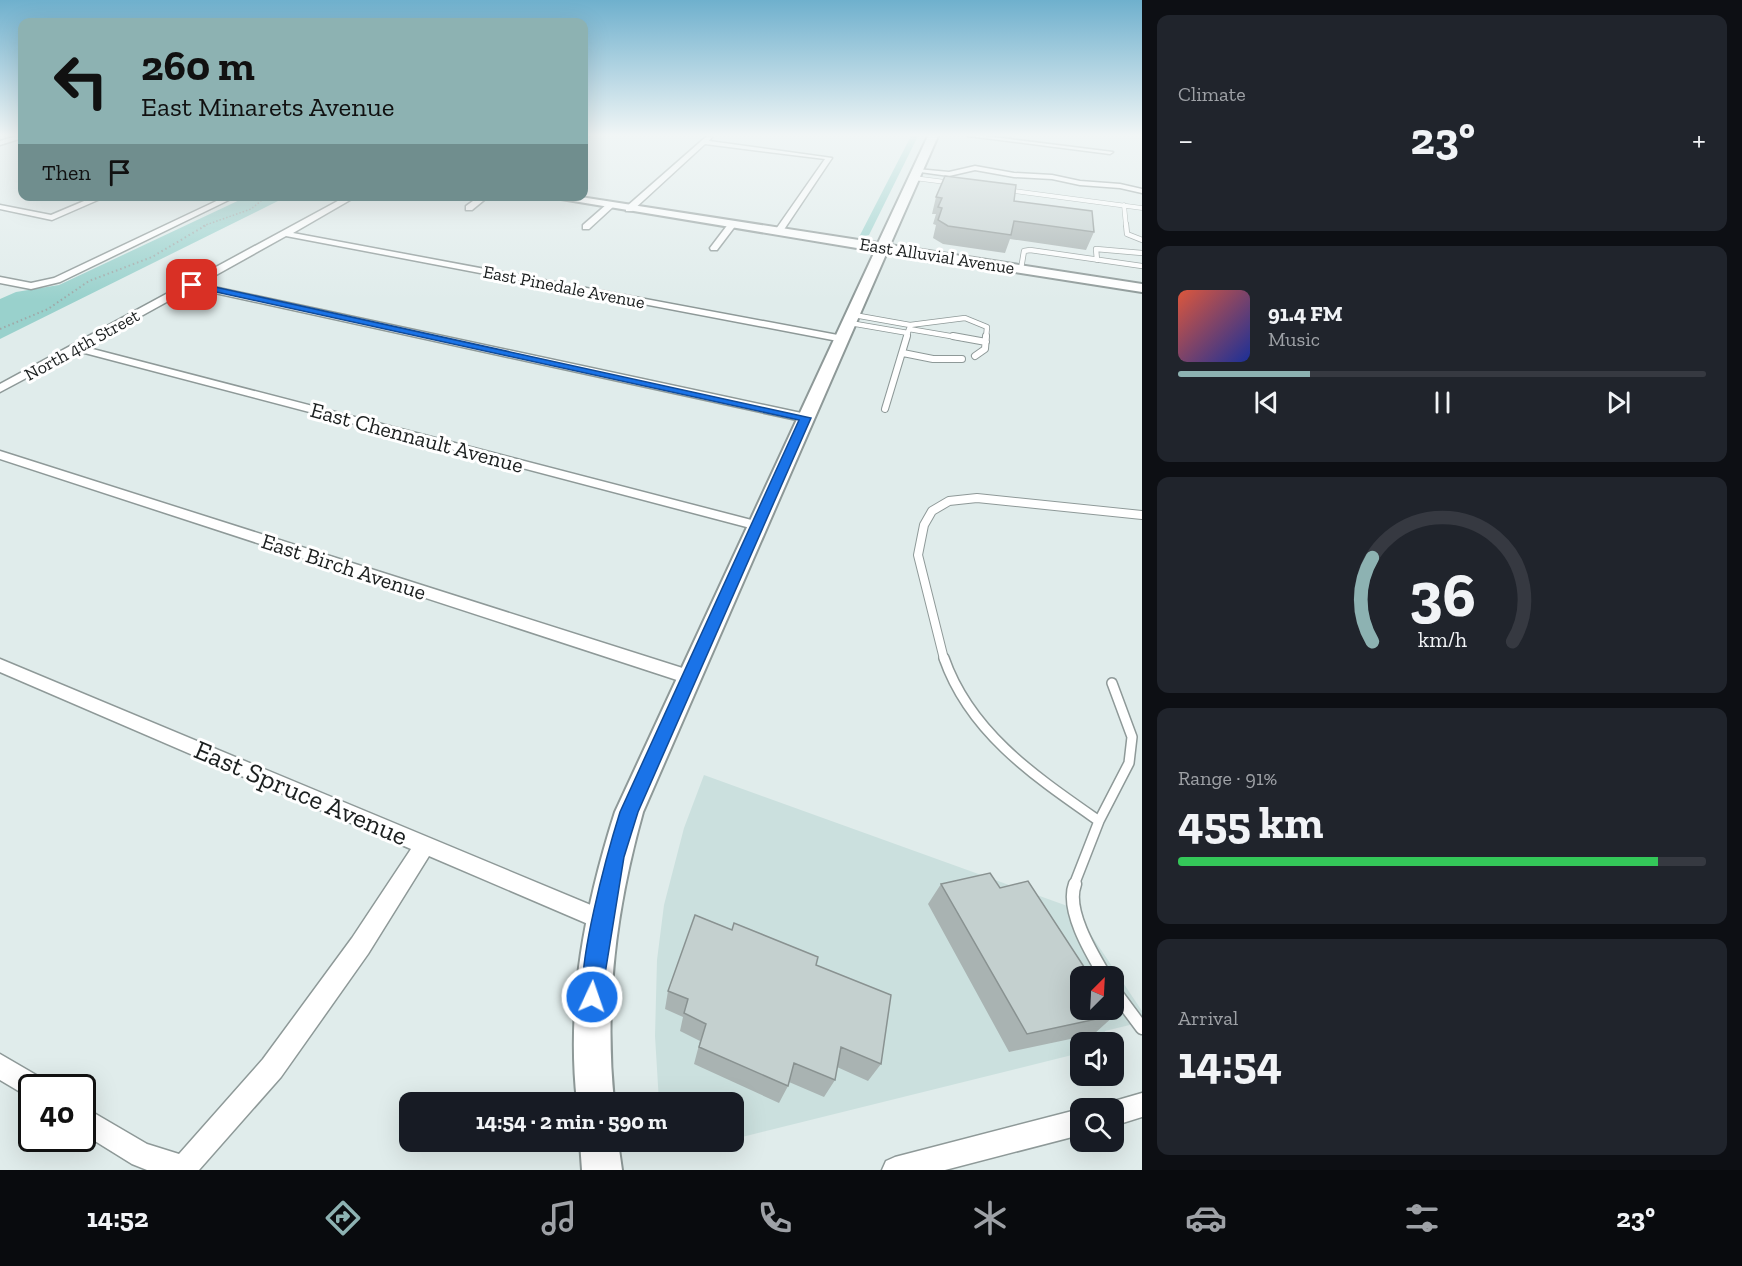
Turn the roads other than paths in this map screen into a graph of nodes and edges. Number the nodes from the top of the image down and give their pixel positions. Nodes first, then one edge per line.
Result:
1 (650, 191) edge
2 (807, 191) edge
3 (909, 191) edge
4 (1011, 191) edge
5 (1030, 193) junction
6 (92, 201) edge
7 (223, 201) edge
8 (345, 201) edge
9 (479, 201) edge
10 (579, 201) edge
11 (1090, 201) junction
12 (1029, 202) edge
13 (1124, 205) junction
14 (610, 206) junction
15 (0, 207) edge
16 (1142, 207) edge
17 (469, 208) dead end
18 (1090, 208) edge
19 (629, 209) junction
20 (732, 225) junction
21 (586, 227) dead end
22 (778, 232) junction
23 (285, 234) junction
24 (1142, 240) edge
25 (714, 248) dead end
26 (883, 248) junction
27 (1142, 253) edge
28 (1097, 260) junction
29 (1142, 266) edge
30 (1021, 269) junction
31 (0, 280) edge
32 (192, 285) junction
33 (1142, 288) edge
34 (849, 326) junction
35 (909, 329) junction
36 (986, 342) junction
37 (76, 348) junction
38 (903, 353) junction
39 (975, 356) dead end
40 (962, 359) dead end
41 (0, 389) edge
42 (885, 409) dead end
43 (806, 418) junction
44 (0, 456) edge
45 (1142, 515) edge
46 (758, 526) junction
47 (0, 664) edge
48 (688, 677) junction
49 (1112, 683) dead end
50 (1099, 821) junction
51 (424, 846) junction
52 (602, 920) junction
53 (1099, 966) edge
54 (1124, 1004) edge
55 (1142, 1028) edge
56 (0, 1066) edge
57 (18, 1078) edge
58 (594, 1092) edge
59 (1142, 1105) edge
60 (1124, 1110) edge
61 (1070, 1125) edge
62 (96, 1127) edge
63 (600, 1152) edge
64 (183, 1168) edge
65 (602, 1170) edge
66 (894, 1170) edge

1 - 19 street
2 - 22 street
3 - 26 street
4 - 5 lane
5 - 11 lane
5 - 12 lane
6 - 15 street
7 - 31 street
8 - 23 street, North 4th Street
9 - 17 street
10 - 14 street, East Alluvial Avenue
11 - 13 lane
11 - 18 lane
13 - 16 lane
13 - 24 lane
14 - 19 street, East Alluvial Avenue
14 - 21 street
19 - 20 street, East Alluvial Avenue
20 - 22 street, East Alluvial Avenue
20 - 25 street
22 - 26 street, East Alluvial Avenue
23 - 32 street, North 4th Street
23 - 34 street, East Pinedale Avenue
26 - 30 street, East Alluvial Avenue
26 - 34 street
27 - 28 lane
28 - 29 lane
28 - 30 lane
30 - 33 street, East Alluvial Avenue
32 - 37 street, North 4th Street
32 - 43 street
34 - 35 lane
34 - 43 street
35 - 36 lane
35 - 36 lane
35 - 38 lane
36 - 39 lane
37 - 41 street, North 4th Street
37 - 46 street, East Chennault Avenue
38 - 40 lane
38 - 42 lane
43 - 46 street
44 - 48 street, East Birch Avenue
45 - 50 lane
46 - 48 street
47 - 51 street, East Spruce Avenue
48 - 52 street
49 - 50 lane
50 - 53 lane
51 - 52 street, East Spruce Avenue
51 - 64 street
52 - 58 street
54 - 55 lane
56 - 57 street
59 - 60 street
61 - 66 street
62 - 64 street
63 - 65 street

